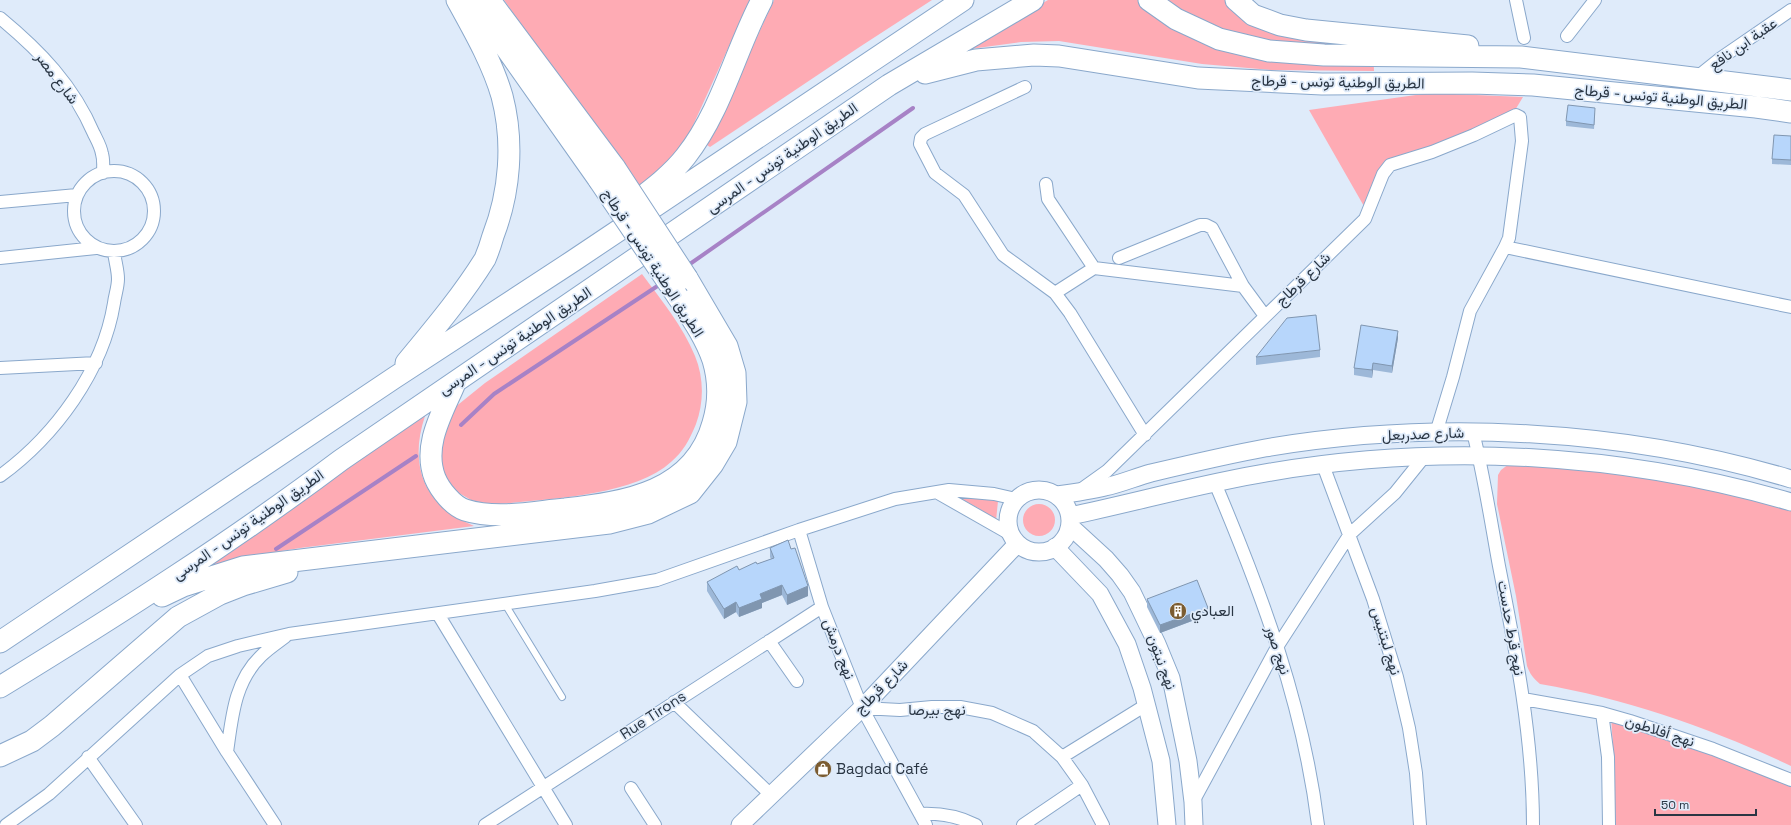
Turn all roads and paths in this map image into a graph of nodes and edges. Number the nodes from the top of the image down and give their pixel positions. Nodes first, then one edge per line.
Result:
1 (457, 0) edge
2 (472, 0) edge
3 (489, 0) edge
4 (762, 0) edge
5 (964, 0) edge
6 (1033, 0) edge
7 (1149, 0) edge
8 (1236, 0) edge
9 (1516, 0) edge
10 (1595, 0) edge
11 (1791, 10) edge
12 (0, 18) edge
13 (1567, 36) dead end
14 (1522, 48) junction
15 (1696, 78) junction
16 (888, 85) junction
17 (1025, 87) dead end
18 (1791, 90) edge
19 (1791, 112) edge
20 (102, 172) junction
21 (607, 174) junction
22 (1046, 184) dead end
23 (77, 195) junction
24 (0, 202) edge
25 (1505, 247) junction
26 (96, 248) junction
27 (114, 252) junction
28 (0, 258) edge
29 (1119, 258) dead end
30 (573, 261) junction
31 (1094, 268) junction
32 (1243, 286) junction
33 (682, 288) junction
34 (1055, 293) junction
35 (1791, 307) edge
36 (1265, 316) junction
37 (96, 363) junction
38 (0, 368) edge
39 (394, 378) junction
40 (455, 383) junction
41 (1473, 432) junction
42 (1436, 433) junction
43 (1145, 435) junction
44 (1478, 456) junction
45 (1424, 457) junction
46 (1323, 465) junction
47 (0, 476) edge
48 (1791, 479) edge
49 (1215, 483) junction
50 (1077, 492) junction
51 (938, 493) junction
52 (1056, 495) junction
53 (1016, 499) junction
54 (1791, 502) edge
55 (1070, 521) junction
56 (799, 530) junction
57 (1350, 534) junction
58 (1014, 539) junction
59 (1055, 548) junction
60 (387, 550) junction
61 (504, 604) junction
62 (822, 606) junction
63 (438, 614) junction
64 (93, 630) junction
65 (289, 634) junction
66 (769, 641) junction
67 (0, 642) edge
68 (1278, 646) junction
69 (180, 675) junction
70 (797, 681) dead end
71 (0, 687) edge
72 (562, 697) dead end
73 (1523, 699) junction
74 (674, 702) junction
75 (1146, 704) junction
76 (862, 708) junction
77 (1602, 713) junction
78 (227, 752) junction
79 (0, 756) edge
80 (88, 757) junction
81 (1062, 757) junction
82 (1791, 780) edge
83 (1082, 785) junction
84 (542, 786) junction
85 (631, 788) dead end
86 (771, 795) junction
87 (1194, 802) junction
88 (923, 822) edge
89 (6, 825) edge
90 (136, 825) edge
91 (275, 825) edge
92 (485, 825) edge
93 (566, 825) edge
94 (655, 825) edge
95 (740, 825) edge
96 (976, 825) edge
97 (1023, 825) edge
98 (1103, 825) edge
99 (1167, 825) edge
100 (1194, 825) edge
101 (1318, 825) edge
102 (1420, 825) edge
103 (1533, 825) edge
104 (1609, 825) edge

1 - 39 highway
2 - 21 highway, الطريق الوطنية تونس - قرطاج
3 - 21 highway
4 - 30 highway
5 - 30 highway, الطريق الوطنية تونس - المرسى
6 - 16 highway, الطريق الوطنية تونس - المرسى
7 - 14 highway, الطريق الوطنية تونس - قرطاج
8 - 14 highway
9 - 14 street
10 - 13 street
11 - 15 street, عقبة ابن نافع
12 - 20 street, شارع مصر
14 - 15 highway, الطريق الوطنية تونس - قرطاج
15 - 18 highway, الطريق الوطنية تونس - قرطاج
16 - 19 highway, الطريق الوطنية تونس - قرطاج
16 - 40 highway, الطريق الوطنية تونس - المرسى
17 - 34 street
20 - 23 street
20 - 27 street
21 - 33 highway, الطريق الوطنية تونس - قرطاج, bridge
22 - 31 street
23 - 24 street
23 - 26 street
25 - 35 street
25 - 36 street, شارع قرطاج
25 - 42 street
26 - 27 street
26 - 28 street
27 - 37 street
29 - 32 street
30 - 39 highway, الطريق الوطنية تونس - المرسى
31 - 32 street
31 - 34 street
32 - 36 street
33 - 40 highway, الطريق الوطنية تونس - قرطاج
33 - 60 highway
34 - 43 street
36 - 43 street, شارع قرطاج
37 - 38 street
37 - 47 street
39 - 67 highway, الطريق الوطنية تونس - المرسى
40 - 64 highway, الطريق الوطنية تونس - المرسى
41 - 42 street, شارع صدربعل
41 - 44 street, نهج قرط حدست
41 - 48 street, شارع صدربعل
42 - 50 street, شارع صدربعل
43 - 50 street, شارع قرطاج
44 - 45 street, شارع صدربعل
44 - 54 street, شارع صدربعل
44 - 73 street, نهج قرط حدست
45 - 46 street, شارع صدربعل
45 - 57 street
46 - 49 street, شارع صدربعل
46 - 57 street, نهج لبتنيس
49 - 55 street, شارع صدربعل
49 - 68 street, نهج صور
50 - 52 street, شارع صدربعل
51 - 53 street
51 - 56 street
51 - 58 street
52 - 53 street
52 - 55 street
53 - 58 street
55 - 59 street
55 - 87 street, نهج نبتون
56 - 61 street
56 - 62 street, نهج درمش
57 - 68 street
57 - 102 street, نهج لبتنيس
58 - 59 street
58 - 76 street, شارع قرطاج
59 - 75 street, نهج نبتون
60 - 64 highway
60 - 79 highway
61 - 63 street
61 - 72 lane
62 - 66 street, Rue Tirons
62 - 76 street, نهج درمش
63 - 65 street
63 - 84 street
64 - 71 highway, الطريق الوطنية تونس - المرسى
65 - 69 street
65 - 78 street
66 - 70 street
66 - 74 street, Rue Tirons
68 - 87 street
68 - 101 street, نهج صور
69 - 78 street
69 - 80 street
73 - 77 street, نهج أفلاطون
73 - 103 street, نهج قرط حدست
74 - 84 street, Rue Tirons
74 - 86 street
75 - 81 street
75 - 99 street, نهج نبتون
76 - 81 street, نهج بيرصا
76 - 86 street, شارع قرطاج
76 - 88 street, نهج درمش
77 - 82 street, نهج أفلاطون
77 - 104 street
78 - 91 street
80 - 89 street
80 - 90 street
81 - 83 street, نهج بيرصا
83 - 97 street
83 - 98 street, نهج بيرصا
84 - 92 street, Rue Tirons
84 - 93 street
85 - 94 street
86 - 95 street, شارع قرطاج
87 - 100 street, نهج نبتون
88 - 96 street

